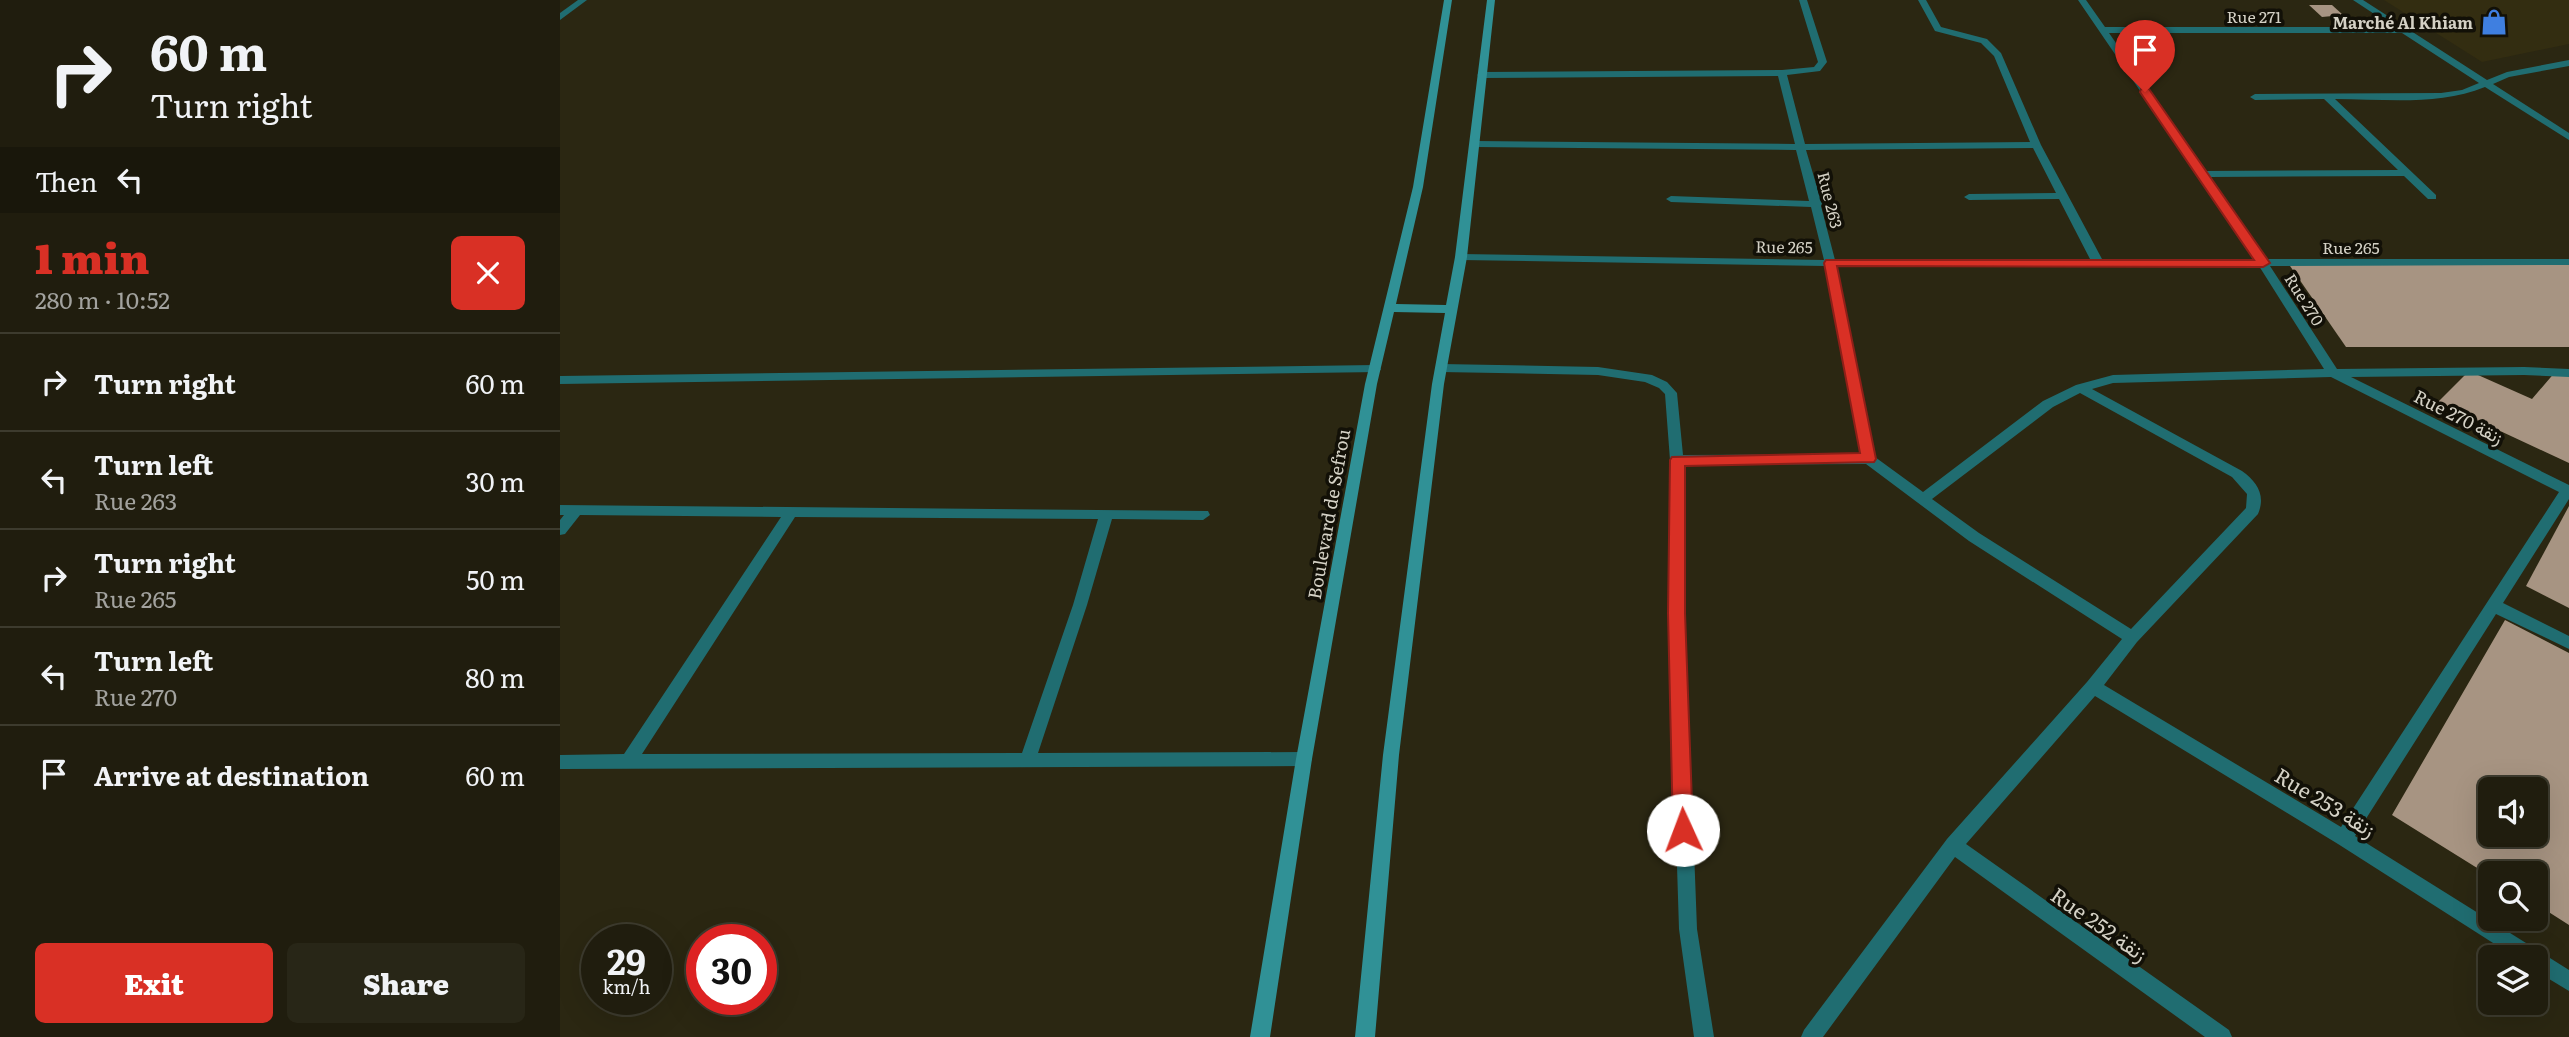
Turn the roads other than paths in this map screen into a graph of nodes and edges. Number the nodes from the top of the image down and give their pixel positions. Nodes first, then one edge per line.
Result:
1 (583, 0) edge
2 (1448, 0) edge
3 (1491, 0) edge
4 (1803, 0) edge
5 (1922, 0) edge
6 (2082, 0) edge
7 (2357, 0) edge
8 (562, 14) edge
9 (2102, 30) junction
10 (2405, 30) junction
11 (2569, 63) edge
12 (1782, 73) junction
13 (1482, 75) junction
14 (2484, 82) junction
15 (2255, 97) dead end
16 (2328, 98) junction
17 (2569, 137) edge
18 (1476, 144) junction
19 (2036, 145) junction
20 (1801, 147) junction
21 (2407, 173) junction
22 (2203, 174) junction
23 (1969, 197) dead end
24 (2062, 197) junction
25 (2432, 197) dead end
26 (1671, 199) dead end
27 (1817, 204) junction
28 (1461, 257) junction
29 (2569, 262) edge
30 (1830, 263) junction
31 (2098, 263) junction
32 (2263, 263) junction
33 (1390, 308) junction
34 (1452, 309) junction
35 (1441, 368) junction
36 (1375, 369) junction
37 (2333, 373) junction
38 (2569, 373) edge
39 (560, 380) edge
40 (2080, 388) junction
41 (1869, 459) junction
42 (1677, 460) junction
43 (2568, 491) edge
44 (1924, 498) junction
45 (560, 510) edge
46 (576, 510) junction
47 (792, 511) junction
48 (1107, 514) junction
49 (1203, 515) dead end
50 (560, 530) edge
51 (2493, 605) junction
52 (2132, 638) junction
53 (2569, 643) edge
54 (2093, 687) junction
55 (1028, 759) junction
56 (1304, 759) junction
57 (628, 761) junction
58 (560, 762) edge
59 (2344, 838) junction
60 (1953, 845) junction
61 (2513, 945) edge
62 (2548, 967) edge
63 (2569, 981) edge
64 (1260, 1037) edge
65 (1365, 1037) edge
66 (1704, 1037) edge
67 (1811, 1037) edge
68 (2222, 1037) edge

1 - 8 street
2 - 33 street, Boulevard de Sefrou
3 - 13 street
4 - 12 street
5 - 19 street
6 - 9 street, Rue 270
7 - 10 street
9 - 10 street, Rue 271
9 - 22 street, Rue 270
10 - 14 street
11 - 14 street
12 - 13 street
12 - 20 street, Rue 263
13 - 18 street
14 - 16 street
14 - 17 street
15 - 16 street
16 - 21 street
18 - 20 street
18 - 28 street
19 - 20 street
19 - 24 street
20 - 27 street, Rue 263
21 - 22 street
21 - 25 street
22 - 32 street, Rue 270
23 - 24 street
24 - 31 street
26 - 27 street
27 - 30 street, Rue 263
28 - 30 street, Rue 265
28 - 34 street
29 - 32 street, Rue 265
30 - 31 street, Rue 265
30 - 41 street, Rue 263
31 - 32 street, Rue 265
32 - 37 street, Rue 270
33 - 34 street
33 - 36 street, Boulevard de Sefrou
34 - 35 street
35 - 42 street
35 - 65 street
36 - 39 street
36 - 56 street, Boulevard de Sefrou
37 - 38 street
37 - 40 street
37 - 43 street, Rue 270 زنقة
40 - 44 street
40 - 52 street
41 - 42 street
41 - 44 street
42 - 66 street
43 - 51 street
44 - 52 street
45 - 46 street
46 - 47 street
46 - 50 street
47 - 48 street
47 - 57 street
48 - 49 street
48 - 55 street
51 - 53 street
51 - 59 street
52 - 54 street
54 - 59 street, Rue 253 زنقة
54 - 60 street
55 - 56 street
55 - 57 street
56 - 64 street, Boulevard de Sefrou
57 - 58 street
59 - 61 street, Rue 253 زنقة
60 - 67 street
60 - 68 street, Rue 252 زنقة
62 - 63 street, Rue 253 زنقة

